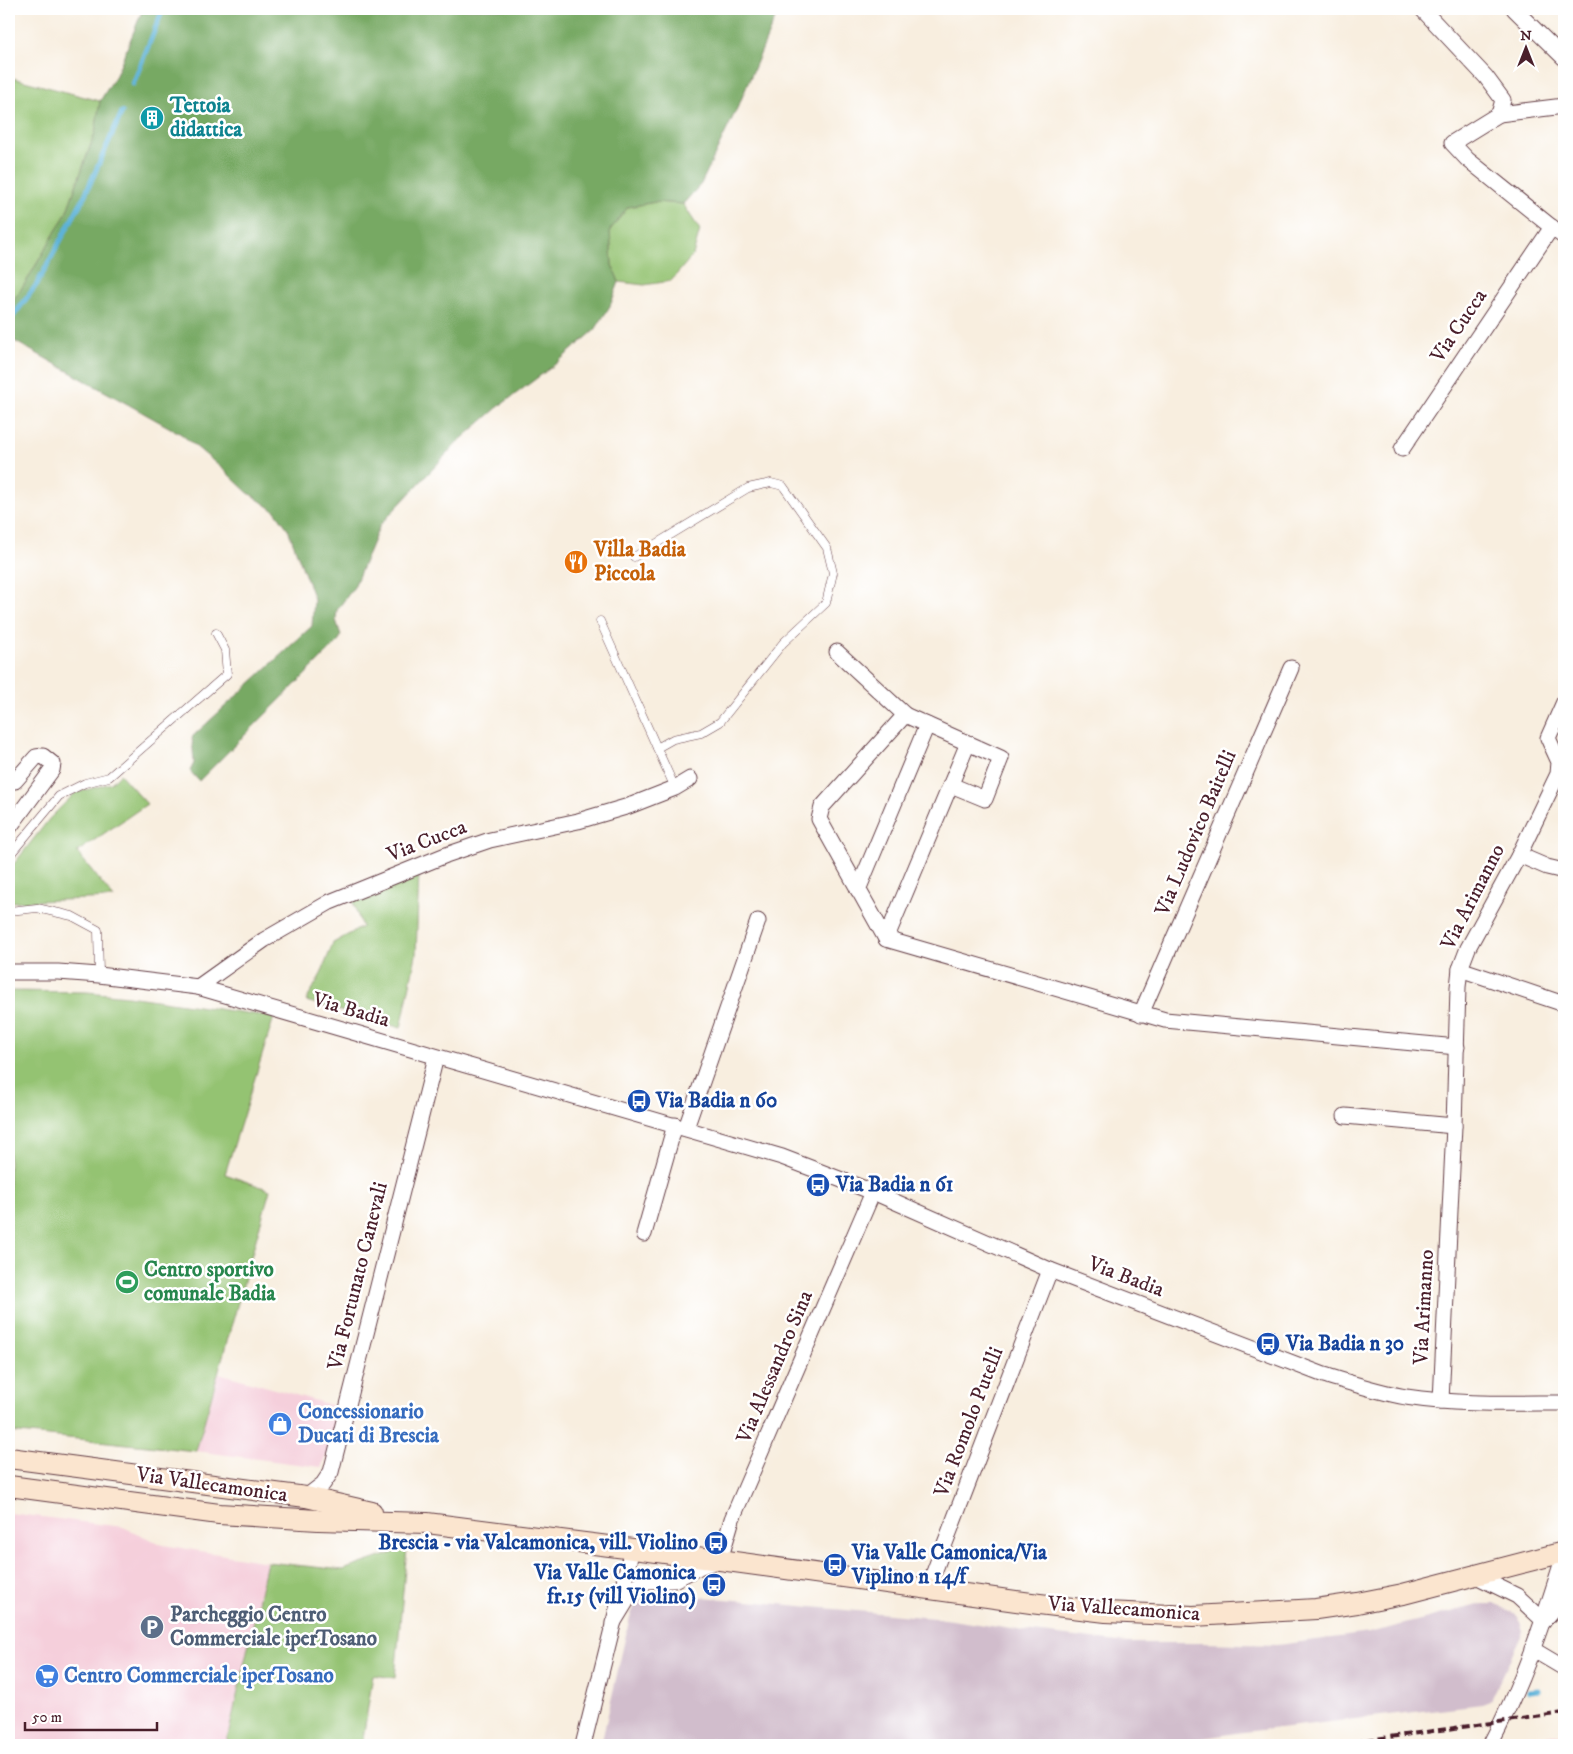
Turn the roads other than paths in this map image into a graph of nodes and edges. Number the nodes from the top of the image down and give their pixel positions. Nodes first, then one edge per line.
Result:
1 (1422, 9) edge
2 (1514, 9) edge
3 (1564, 58) edge
4 (1564, 106) edge
5 (1500, 114) junction
6 (1552, 227) junction
7 (1564, 237) edge
8 (1402, 449) dead end
9 (634, 557) dead end
10 (600, 621) dead end
11 (216, 633) dead end
12 (837, 652) dead end
13 (1291, 668) dead end
14 (1564, 702) edge
15 (905, 715) junction
16 (927, 725) junction
17 (968, 743) junction
18 (657, 748) junction
19 (690, 779) dead end
20 (15, 781) dead end
21 (951, 785) junction
22 (675, 788) junction
23 (9, 828) edge
24 (1519, 855) junction
25 (9, 856) edge
26 (1564, 871) edge
27 (858, 890) junction
28 (9, 911) edge
29 (758, 921) dead end
30 (886, 939) junction
31 (1460, 969) junction
32 (9, 972) edge
33 (99, 974) junction
34 (198, 987) junction
35 (1564, 1004) edge
36 (1141, 1014) junction
37 (1457, 1047) junction
38 (436, 1057) junction
39 (1345, 1116) dead end
40 (1454, 1126) junction
41 (681, 1127) junction
42 (873, 1192) junction
43 (644, 1234) dead end
44 (1050, 1270) junction
45 (1441, 1401) junction
46 (1564, 1402) edge
47 (9, 1458) edge
48 (9, 1486) edge
49 (306, 1497) junction
50 (413, 1522) junction
51 (632, 1549) junction
52 (1564, 1554) edge
53 (720, 1560) junction
54 (1474, 1575) junction
55 (933, 1590) junction
56 (1564, 1597) edge
57 (1544, 1621) junction
58 (613, 1623) junction
59 (1532, 1649) junction
60 (1564, 1668) edge
61 (1493, 1739) edge
62 (583, 1745) edge

1 - 5 street
2 - 3 street
4 - 5 street
5 - 6 street
6 - 7 street
6 - 8 street, Via Cucca
9 - 18 lane
10 - 18 lane
11 - 25 lane
12 - 15 street
13 - 36 street, Via Ludovico Baitelli
14 - 24 street, Via Arimanno
15 - 16 street
15 - 27 street
16 - 17 street
16 - 27 street
17 - 21 street
17 - 21 street
18 - 22 lane
19 - 22 street, Via Cucca
20 - 23 street
21 - 30 street
22 - 34 street, Via Cucca
24 - 26 street
24 - 31 street, Via Arimanno
27 - 30 street
28 - 33 lane
29 - 41 street
30 - 36 street
31 - 35 street
31 - 37 street, Via Arimanno
32 - 33 street, Via Badia
33 - 34 street, Via Badia
34 - 38 street, Via Badia
36 - 37 street
37 - 40 street, Via Arimanno
38 - 41 street, Via Badia
38 - 49 street, Via Fortunato Canevali
39 - 40 street
40 - 45 street, Via Arimanno
41 - 42 street, Via Badia
41 - 43 street
42 - 44 street, Via Badia
42 - 53 street, Via Alessandro Sina
44 - 45 street, Via Badia
44 - 55 street, Via Romolo Putelli
45 - 46 street, Via Badia
47 - 49 main road, Via Vallecamonica
48 - 50 main road, Via Vallecamonica
49 - 50 main road, Via Vallecamonica
50 - 51 main road, Via Vallecamonica
51 - 53 main road, Via Vallecamonica
51 - 58 street
52 - 54 main road, Via Vallecamonica
52 - 57 street
53 - 55 main road, Via Vallecamonica
53 - 58 street
54 - 55 main road, Via Vallecamonica
54 - 57 street
56 - 57 street
57 - 59 street
58 - 62 street
59 - 60 street
59 - 61 street

